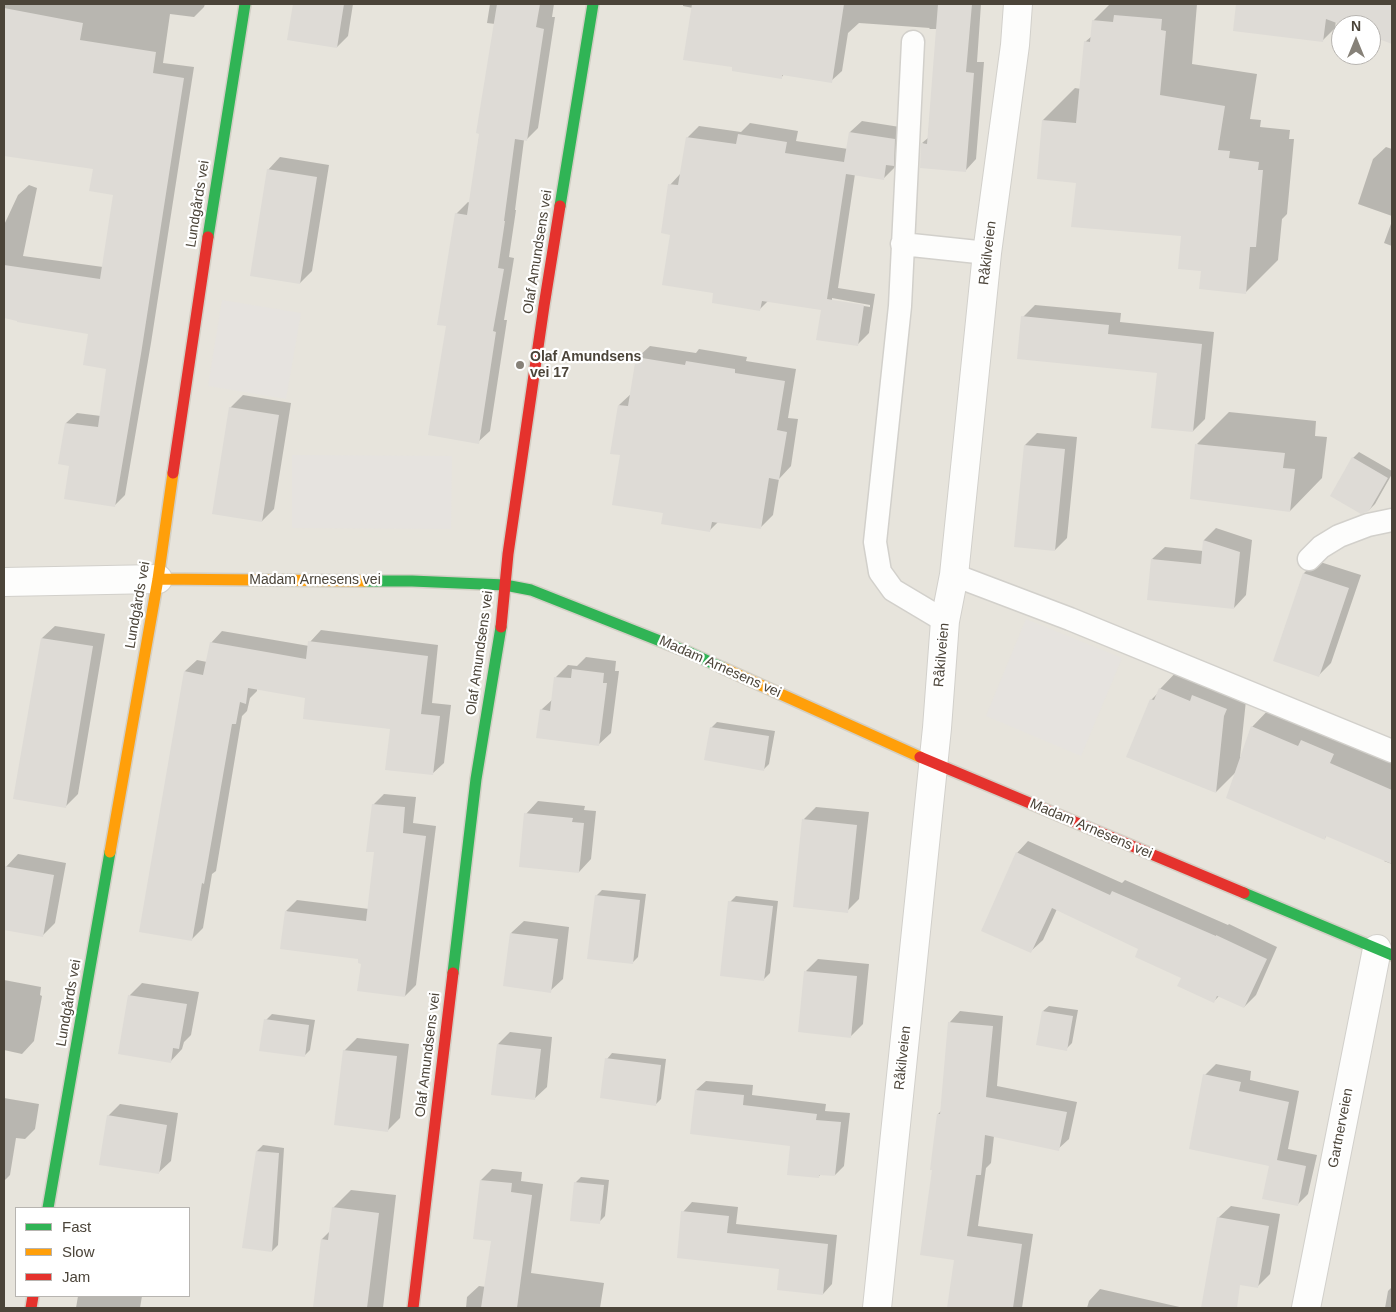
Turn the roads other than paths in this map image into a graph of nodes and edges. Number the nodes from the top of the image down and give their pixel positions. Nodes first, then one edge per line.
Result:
1 (245, 4) edge
2 (593, 4) edge
3 (1018, 4) edge
4 (913, 42) dead end
5 (902, 244) junction
6 (987, 253) junction
7 (1392, 520) edge
8 (1309, 559) dead end
9 (954, 574) junction
10 (158, 579) junction
11 (4, 582) edge
12 (505, 585) junction
13 (945, 620) junction
14 (1392, 751) edge
15 (933, 763) junction
16 (1385, 952) edge
17 (48, 1207) edge
18 (412, 1308) edge
19 (877, 1308) edge
20 (1306, 1308) edge

1 - 10 street, Lundgårds vei
2 - 12 street, Olaf Amundsens vei
3 - 6 street, Råkilveien
4 - 5 lane
5 - 6 lane
5 - 13 lane
6 - 9 street, Råkilveien
7 - 8 lane
9 - 13 street, Råkilveien
9 - 14 lane
10 - 11 street, Madam Arnesens vei
10 - 12 street, Madam Arnesens vei
10 - 17 street, Lundgårds vei
12 - 15 street, Madam Arnesens vei
12 - 18 street, Olaf Amundsens vei
13 - 15 street, Råkilveien
15 - 16 street, Madam Arnesens vei
15 - 19 street, Råkilveien
16 - 20 street, Gartnerveien

